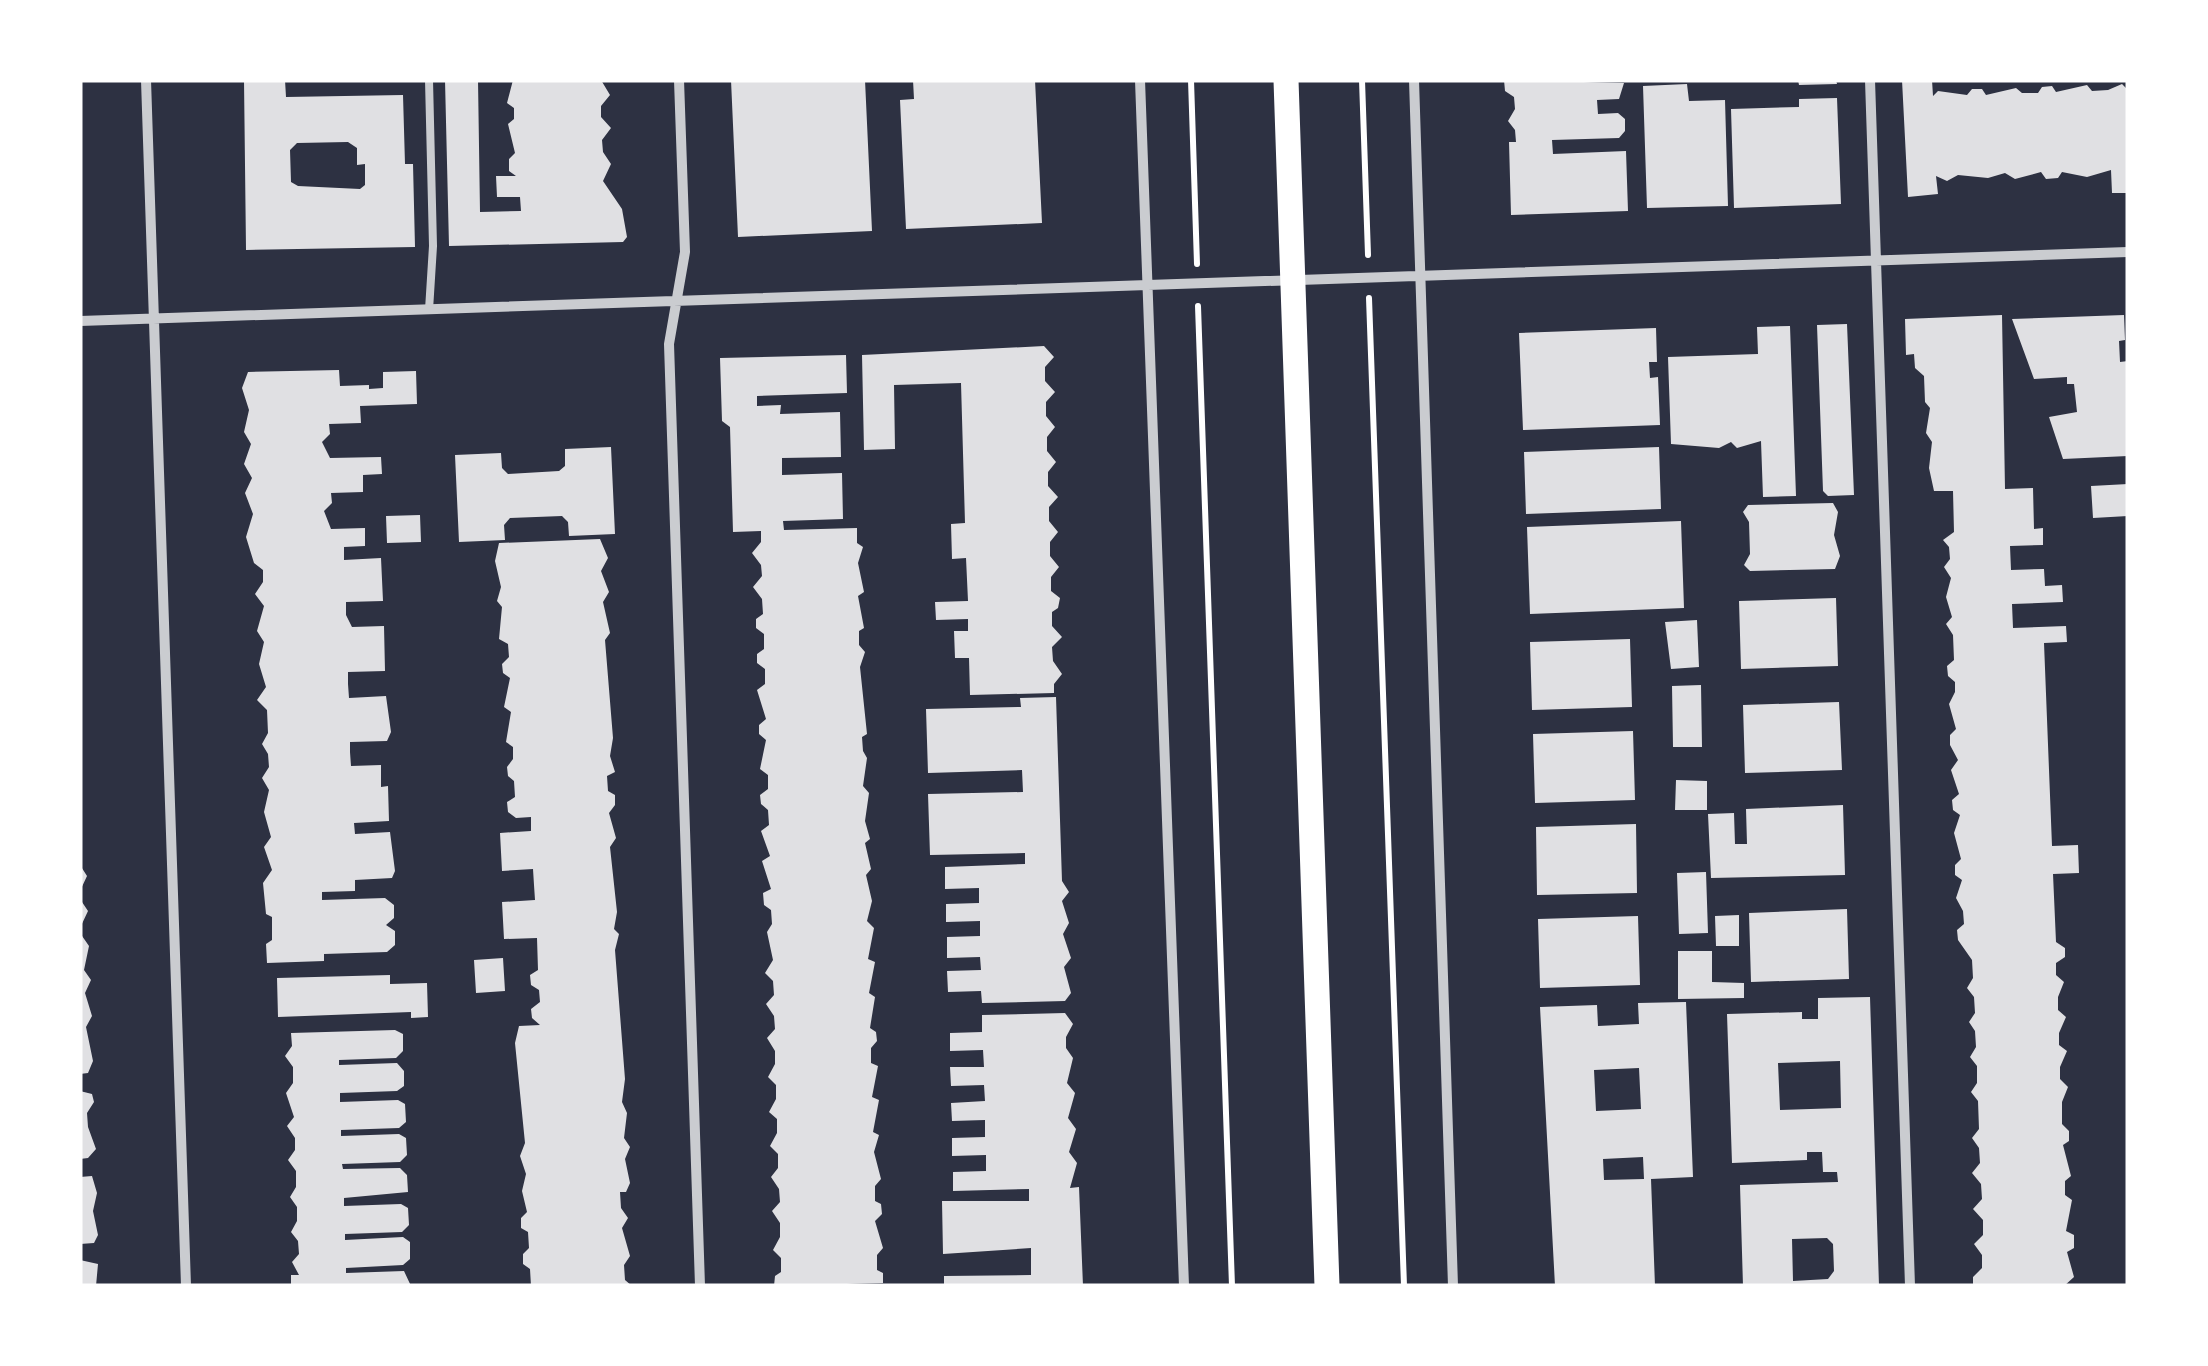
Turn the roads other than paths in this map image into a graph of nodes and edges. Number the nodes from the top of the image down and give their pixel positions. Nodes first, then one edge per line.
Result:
1 (146, 80) edge
2 (430, 80) edge
3 (680, 80) edge
4 (1140, 80) edge
5 (1286, 80) edge
6 (1414, 80) edge
7 (1870, 80) edge
8 (2128, 252) edge
9 (1876, 261) junction
10 (1420, 276) junction
11 (1292, 280) junction
12 (1147, 285) junction
13 (676, 302) junction
14 (429, 310) junction
15 (154, 318) junction
16 (80, 321) edge
17 (186, 1286) edge
18 (700, 1286) edge
19 (1184, 1286) edge
20 (1327, 1286) edge
21 (1453, 1286) edge
22 (1910, 1286) edge

1 - 15 street
2 - 14 lane
3 - 13 street
4 - 12 street
5 - 11 main road
6 - 10 street
7 - 9 street
8 - 9 street
9 - 10 street
9 - 22 street
10 - 11 street
10 - 21 street
11 - 12 street
11 - 20 main road
12 - 13 street
12 - 19 street
13 - 14 street
13 - 18 street
14 - 15 street
15 - 16 street
15 - 17 street

